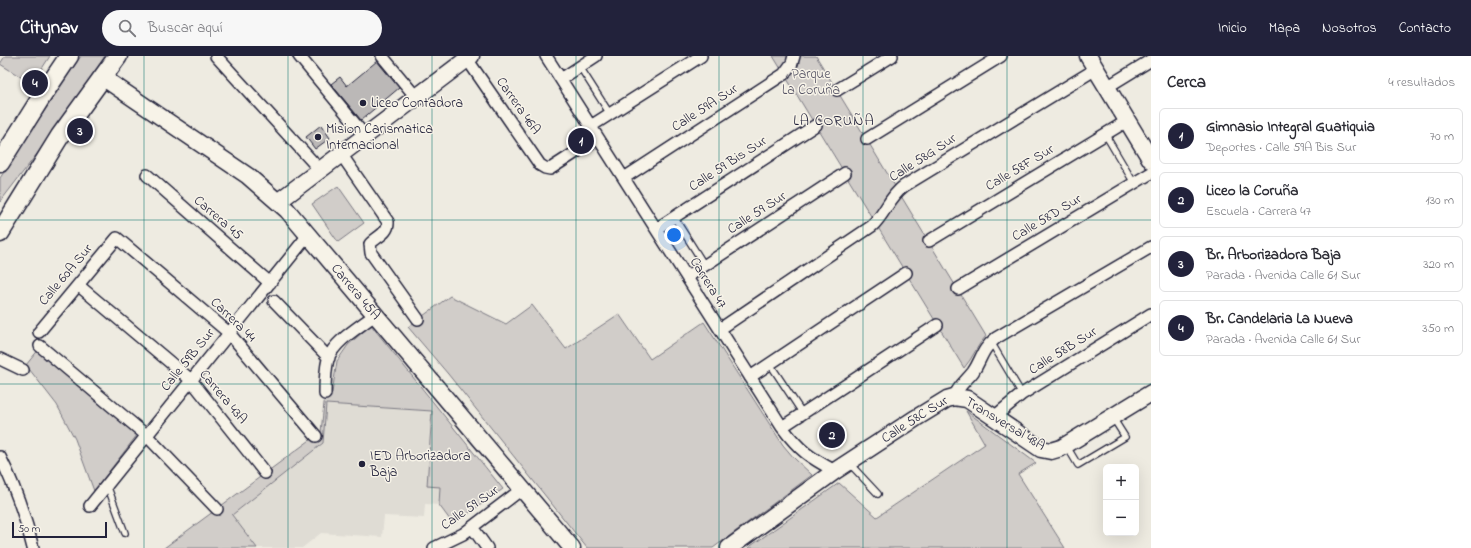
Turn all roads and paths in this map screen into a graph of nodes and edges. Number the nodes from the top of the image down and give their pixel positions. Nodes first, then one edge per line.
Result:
1 (118, 56) edge
2 (216, 56) edge
3 (299, 56) edge
4 (382, 56) edge
5 (546, 56) edge
6 (596, 56) edge
7 (701, 56) edge
8 (794, 56) edge
9 (892, 56) edge
10 (1001, 56) edge
11 (69, 57) edge
12 (467, 57) edge
13 (1151, 60) edge
14 (1092, 62) edge
15 (580, 67) junction
16 (102, 77) junction
17 (561, 79) junction
18 (1107, 87) junction
19 (837, 90) dead end
20 (416, 97) junction
21 (610, 114) junction
22 (1127, 121) junction
23 (816, 125) dead end
24 (591, 126) junction
25 (1105, 134) junction
26 (365, 136) junction
27 (598, 138) junction
28 (867, 139) dead end
29 (341, 154) junction
30 (1151, 160) edge
31 (0, 163) edge
32 (320, 170) junction
33 (845, 173) dead end
34 (1151, 173) edge
35 (147, 175) dead end
36 (624, 178) junction
37 (1134, 183) junction
38 (279, 201) junction
39 (674, 218) junction
40 (656, 229) junction
41 (0, 234) edge
42 (309, 234) junction
43 (117, 238) joint
44 (929, 241) dead end
45 (1151, 247) edge
46 (704, 266) junction
47 (906, 273) dead end
48 (687, 278) junction
49 (270, 283) junction
50 (78, 285) junction
51 (958, 289) dead end
52 (274, 301) dead end
53 (376, 314) junction
54 (1151, 314) edge
55 (418, 319) dead end
56 (937, 324) dead end
57 (720, 329) junction
58 (39, 332) dead end
59 (229, 333) junction
60 (990, 342) junction
61 (40, 346) dead end
62 (329, 358) junction
63 (0, 359) edge
64 (770, 364) junction
65 (23, 370) dead end
66 (750, 377) junction
67 (190, 380) junction
68 (1151, 393) edge
69 (325, 394) dead end
70 (1022, 394) junction
71 (954, 397) junction
72 (802, 414) junction
73 (994, 417) junction
74 (1112, 417) junction
75 (782, 427) junction
76 (146, 435) junction
77 (316, 436) dead end
78 (1061, 448) junction
79 (0, 457) edge
80 (849, 462) junction
81 (835, 471) junction
82 (265, 473) dead end
83 (107, 485) junction
84 (522, 489) junction
85 (878, 494) dead end
86 (90, 506) dead end
87 (217, 509) dead end
88 (472, 528) junction
89 (125, 533) dead end
90 (34, 548) edge
91 (434, 548) edge
92 (487, 548) edge
93 (572, 548) edge
94 (728, 548) edge

1 - 16 main road
2 - 32 street
3 - 26 street
4 - 20 street
5 - 17 street, Carrera 47
6 - 15 street
7 - 21 street
8 - 36 street, Calle 59A Sur
9 - 19 street
10 - 28 street
11 - 31 main road
12 - 20 street
12 - 27 street, Carrera 46A
13 - 18 street
14 - 18 street
14 - 57 street, Calle 58G Sur
15 - 17 street
15 - 21 lane
16 - 38 street, Carrera 45A
16 - 41 main road
17 - 24 street, Carrera 47
18 - 22 street
20 - 26 street
21 - 24 street
22 - 25 street, Calle 58F Sur
22 - 30 street
23 - 39 street, Calle 59 Bis Sur
24 - 27 street, Carrera 47
25 - 37 lane
25 - 44 street, Calle 58F Sur
26 - 29 street
27 - 36 street, Carrera 47
29 - 32 street
29 - 55 street
32 - 38 street
33 - 46 street, Calle 59 Sur
34 - 37 street, Calle 58D Sur
35 - 49 street, Carrera 45
36 - 40 street, Carrera 47
37 - 51 street, Calle 58D Sur
38 - 42 street, Carrera 45A
39 - 40 street, Calle 59 Bis Sur
39 - 46 lane
40 - 48 street, Carrera 47
42 - 49 street, Calle 59B Sur
42 - 53 street, Carrera 45A
43 - 50 street, Calle 60A Sur
43 - 59 street, Carrera 44
45 - 60 street, Calle 58C Sur
46 - 48 street, Calle 59 Sur
47 - 64 street
48 - 57 street, Carrera 47
49 - 59 street, Calle 59B Sur
50 - 58 street, Calle 60A Sur
50 - 67 street, Carrera 43A
52 - 62 street
53 - 62 street
53 - 84 street, Carrera 45A
54 - 70 street, Calle 58B Sur
56 - 72 street
57 - 66 street, Carrera 47
59 - 67 street, Calle 59B Sur
59 - 77 street, Carrera 44
60 - 70 lane
60 - 71 street, Calle 58C Sur
61 - 76 street
62 - 69 street
63 - 65 street
64 - 66 street
64 - 72 lane
66 - 75 street, Carrera 47
67 - 76 street, Calle 59B Sur
67 - 82 street, Carrera 43A
68 - 74 street
70 - 73 street, Calle 58B Sur
71 - 73 street, Transversal 48A
71 - 80 street, Calle 58C Sur
72 - 75 street
73 - 78 street, Transversal 48A
74 - 78 street
74 - 78 lane
75 - 81 street, Carrera 47
76 - 83 street, Calle 59B Sur
76 - 87 street
79 - 90 street
80 - 81 street, Calle 58C Sur
80 - 85 lane
81 - 94 street, Calle 58C Sur
83 - 86 street, Calle 59B Sur
83 - 89 lane
84 - 88 street, Calle 59 Sur
84 - 93 street, Carrera 45A
88 - 91 street, Calle 59 Sur
88 - 92 street

